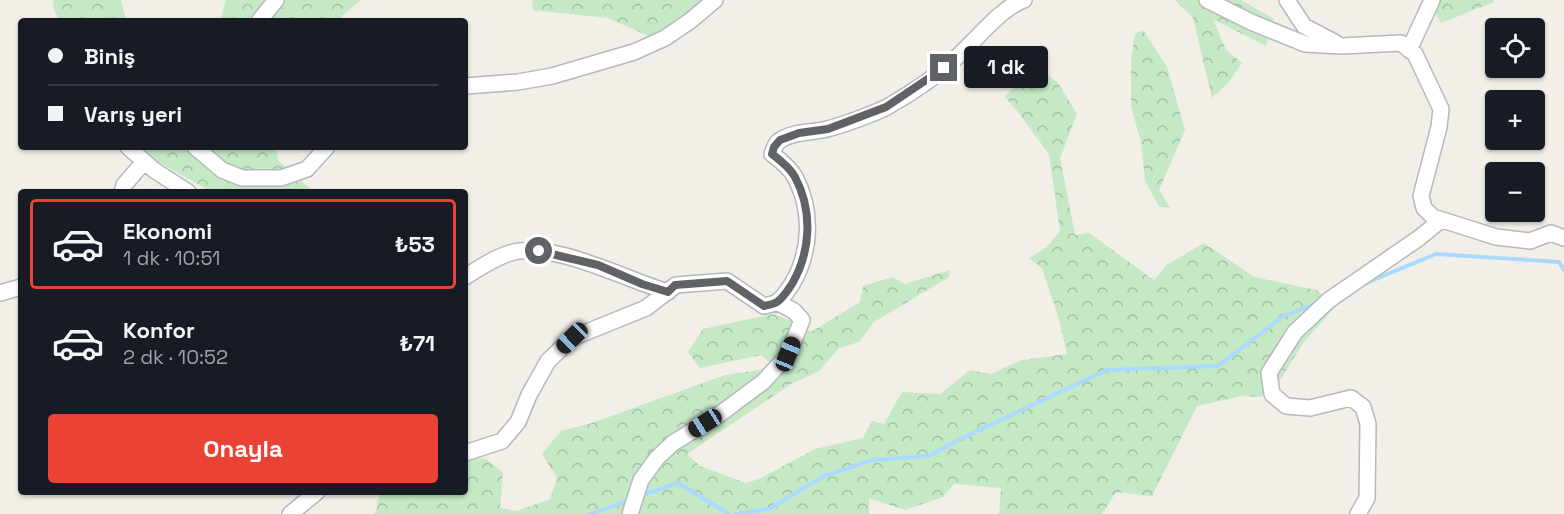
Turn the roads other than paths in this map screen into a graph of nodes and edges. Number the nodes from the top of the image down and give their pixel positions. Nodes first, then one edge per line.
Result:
1 (276, 0) edge
2 (715, 0) edge
3 (1024, 0) edge
4 (1207, 0) edge
5 (1287, 0) edge
6 (1432, 0) edge
7 (261, 18) edge
8 (1341, 46) junction
9 (1409, 50) junction
10 (468, 87) edge
11 (131, 150) edge
12 (199, 150) edge
13 (324, 150) edge
14 (144, 162) junction
15 (123, 189) edge
16 (184, 189) edge
17 (1441, 220) junction
18 (1564, 238) edge
19 (468, 275) edge
20 (18, 288) edge
21 (668, 292) junction
22 (0, 293) edge
23 (777, 302) junction
24 (468, 452) edge
25 (313, 495) edge
26 (290, 514) edge
27 (630, 514) edge
28 (1358, 514) edge

1 - 7 street
2 - 10 street
3 - 23 street
4 - 8 street
5 - 8 street
6 - 9 street
8 - 9 street
9 - 17 street
11 - 14 street
12 - 13 street
14 - 15 street
14 - 16 street
17 - 18 street
17 - 28 street
19 - 21 street
20 - 22 street
21 - 23 street
21 - 24 street
23 - 27 street
25 - 26 street

